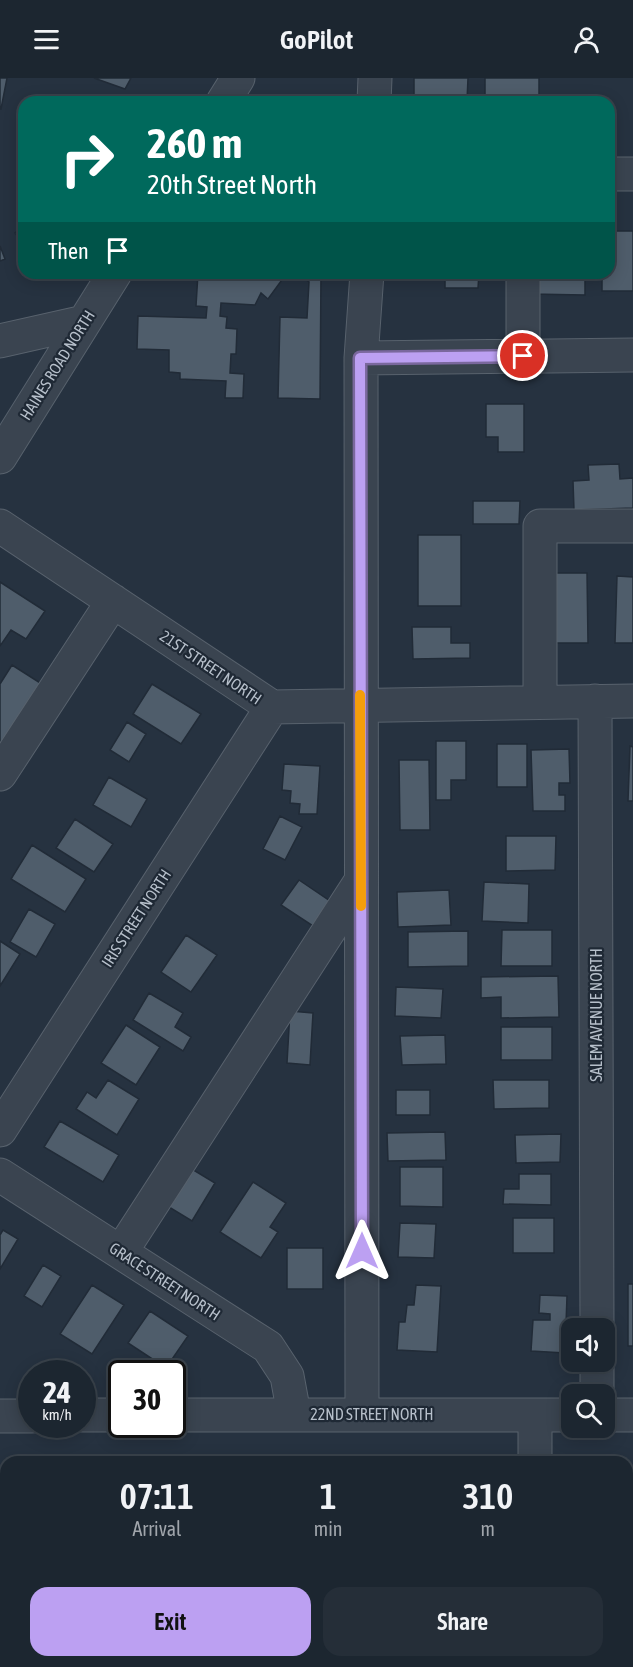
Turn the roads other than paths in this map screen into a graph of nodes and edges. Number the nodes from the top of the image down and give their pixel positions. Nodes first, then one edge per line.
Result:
1 (238, 78) edge
2 (375, 78) edge
3 (227, 96) edge
4 (375, 96) edge
5 (615, 174) edge
6 (633, 174) edge
7 (111, 279) edge
8 (367, 279) edge
9 (523, 279) edge
10 (84, 322) junction
11 (0, 341) edge
12 (523, 356) junction
13 (633, 356) edge
14 (360, 358) junction
15 (0, 458) edge
16 (0, 526) edge
17 (633, 526) edge
18 (113, 601) junction
19 (595, 701) junction
20 (633, 701) edge
21 (540, 702) junction
22 (360, 704) junction
23 (272, 706) junction
24 (0, 774) edge
25 (361, 881) junction
26 (0, 1130) edge
27 (0, 1175) edge
28 (121, 1252) junction
29 (597, 1318) edge
30 (362, 1413) junction
31 (294, 1414) junction
32 (186, 1415) edge
33 (535, 1415) junction
34 (561, 1415) edge
35 (615, 1415) edge
36 (633, 1415) edge
37 (0, 1416) edge
38 (18, 1416) edge
39 (535, 1456) edge

1 - 3 street
2 - 4 street
5 - 6 street
7 - 10 street, HAINES ROAD NORTH
8 - 14 street
9 - 12 street
10 - 11 street
10 - 15 street, HAINES ROAD NORTH
12 - 13 street
12 - 14 street
14 - 22 street
16 - 18 street, 21ST STREET NORTH
17 - 21 street
18 - 23 street, 21ST STREET NORTH
18 - 24 street
19 - 20 street, 21ST STREET NORTH
19 - 21 street, 21ST STREET NORTH
19 - 29 street, SALEM AVENUE NORTH
21 - 22 street, 21ST STREET NORTH
22 - 23 street, 21ST STREET NORTH
22 - 25 street
23 - 26 street, IRIS STREET NORTH
25 - 28 street
25 - 30 street
27 - 28 street, GRACE STREET NORTH
28 - 31 street, GRACE STREET NORTH
30 - 31 street, 22ND STREET NORTH
30 - 33 street, 22ND STREET NORTH
31 - 32 street, 22ND STREET NORTH
33 - 34 street, 22ND STREET NORTH
33 - 39 street
35 - 36 street
37 - 38 street

